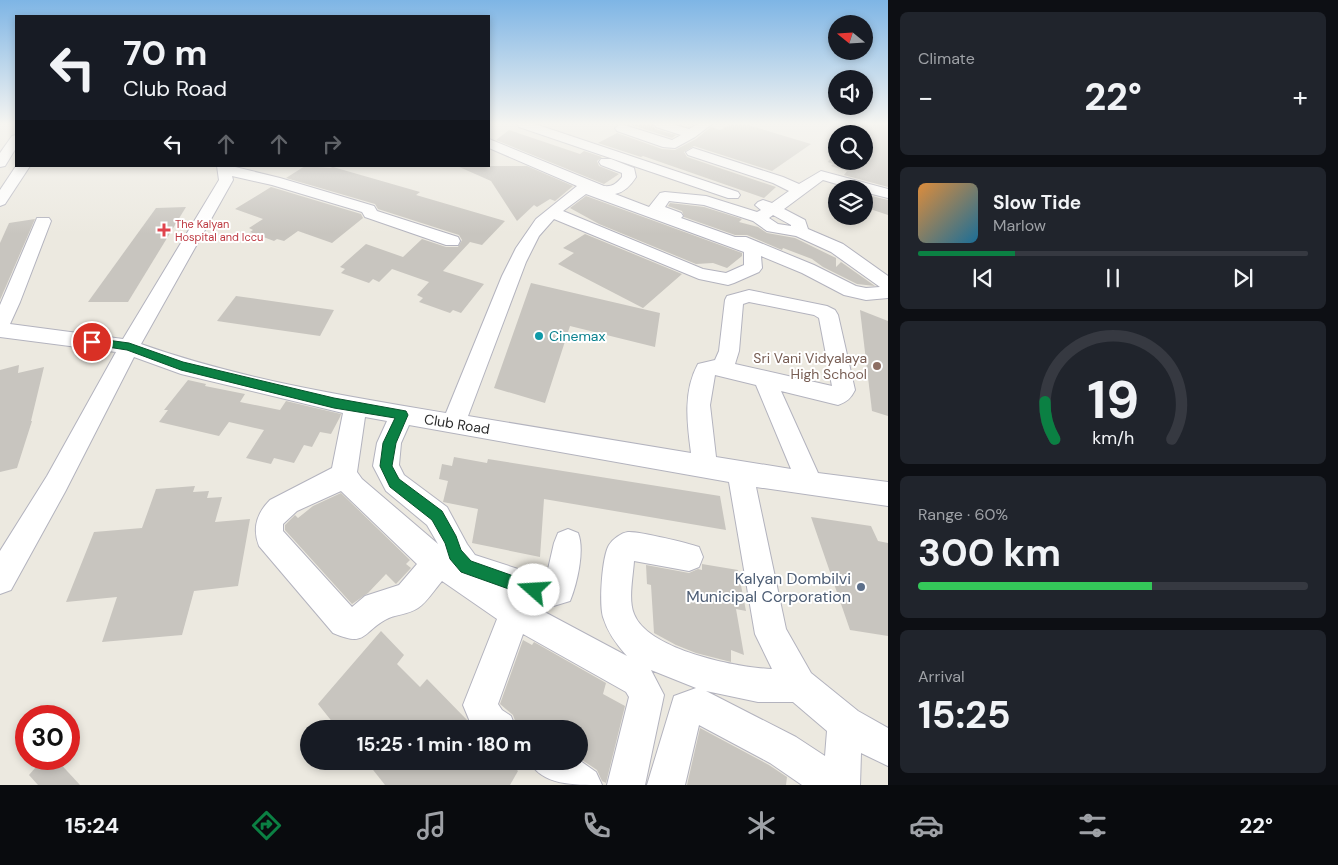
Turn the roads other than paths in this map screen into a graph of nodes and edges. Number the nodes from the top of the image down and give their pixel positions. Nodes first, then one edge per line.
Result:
1 (517, 161) edge
2 (530, 161) edge
3 (618, 161) joint
4 (715, 161) edge
5 (23, 167) edge
6 (224, 168) edge
7 (584, 188) junction
8 (792, 191) junction
9 (888, 194) edge
10 (0, 201) edge
11 (552, 212) junction
12 (766, 213) junction
13 (43, 221) dead end
14 (452, 241) dead end
15 (888, 284) edge
16 (888, 292) edge
17 (0, 324) edge
18 (0, 330) edge
19 (129, 346) junction
20 (719, 368) junction
21 (765, 379) junction
22 (356, 407) junction
23 (402, 415) junction
24 (454, 423) junction
25 (705, 466) junction
26 (740, 473) junction
27 (344, 474) junction
28 (810, 483) junction
29 (888, 494) edge
30 (568, 543) dead end
31 (690, 557) dead end
32 (439, 562) junction
33 (0, 579) edge
34 (515, 614) junction
35 (799, 685) junction
36 (488, 720) edge
37 (845, 724) junction
38 (888, 748) edge
39 (560, 770) edge
40 (583, 785) edge
41 (626, 785) edge
42 (666, 785) edge
43 (834, 785) edge
44 (841, 785) edge

1 - 7 street
2 - 3 street
3 - 12 street
4 - 8 street
5 - 10 street
6 - 14 street
6 - 19 street
7 - 11 street
7 - 11 street
8 - 9 street
8 - 12 street
11 - 24 street
12 - 15 street
12 - 16 street
13 - 17 street
18 - 19 street, Club Road
19 - 22 street, Club Road
19 - 33 street
20 - 21 street
20 - 21 street
20 - 25 street
21 - 28 street
22 - 23 street, Club Road
22 - 27 street
23 - 24 street, Club Road
23 - 30 street
24 - 25 street, Club Road
25 - 26 street, Club Road
26 - 28 street, Club Road
26 - 35 street
27 - 32 street
27 - 32 street
28 - 29 street, Club Road
31 - 35 street
32 - 34 street
34 - 36 street
34 - 41 street
35 - 37 street
37 - 38 street
37 - 44 street
39 - 40 street
42 - 43 street

